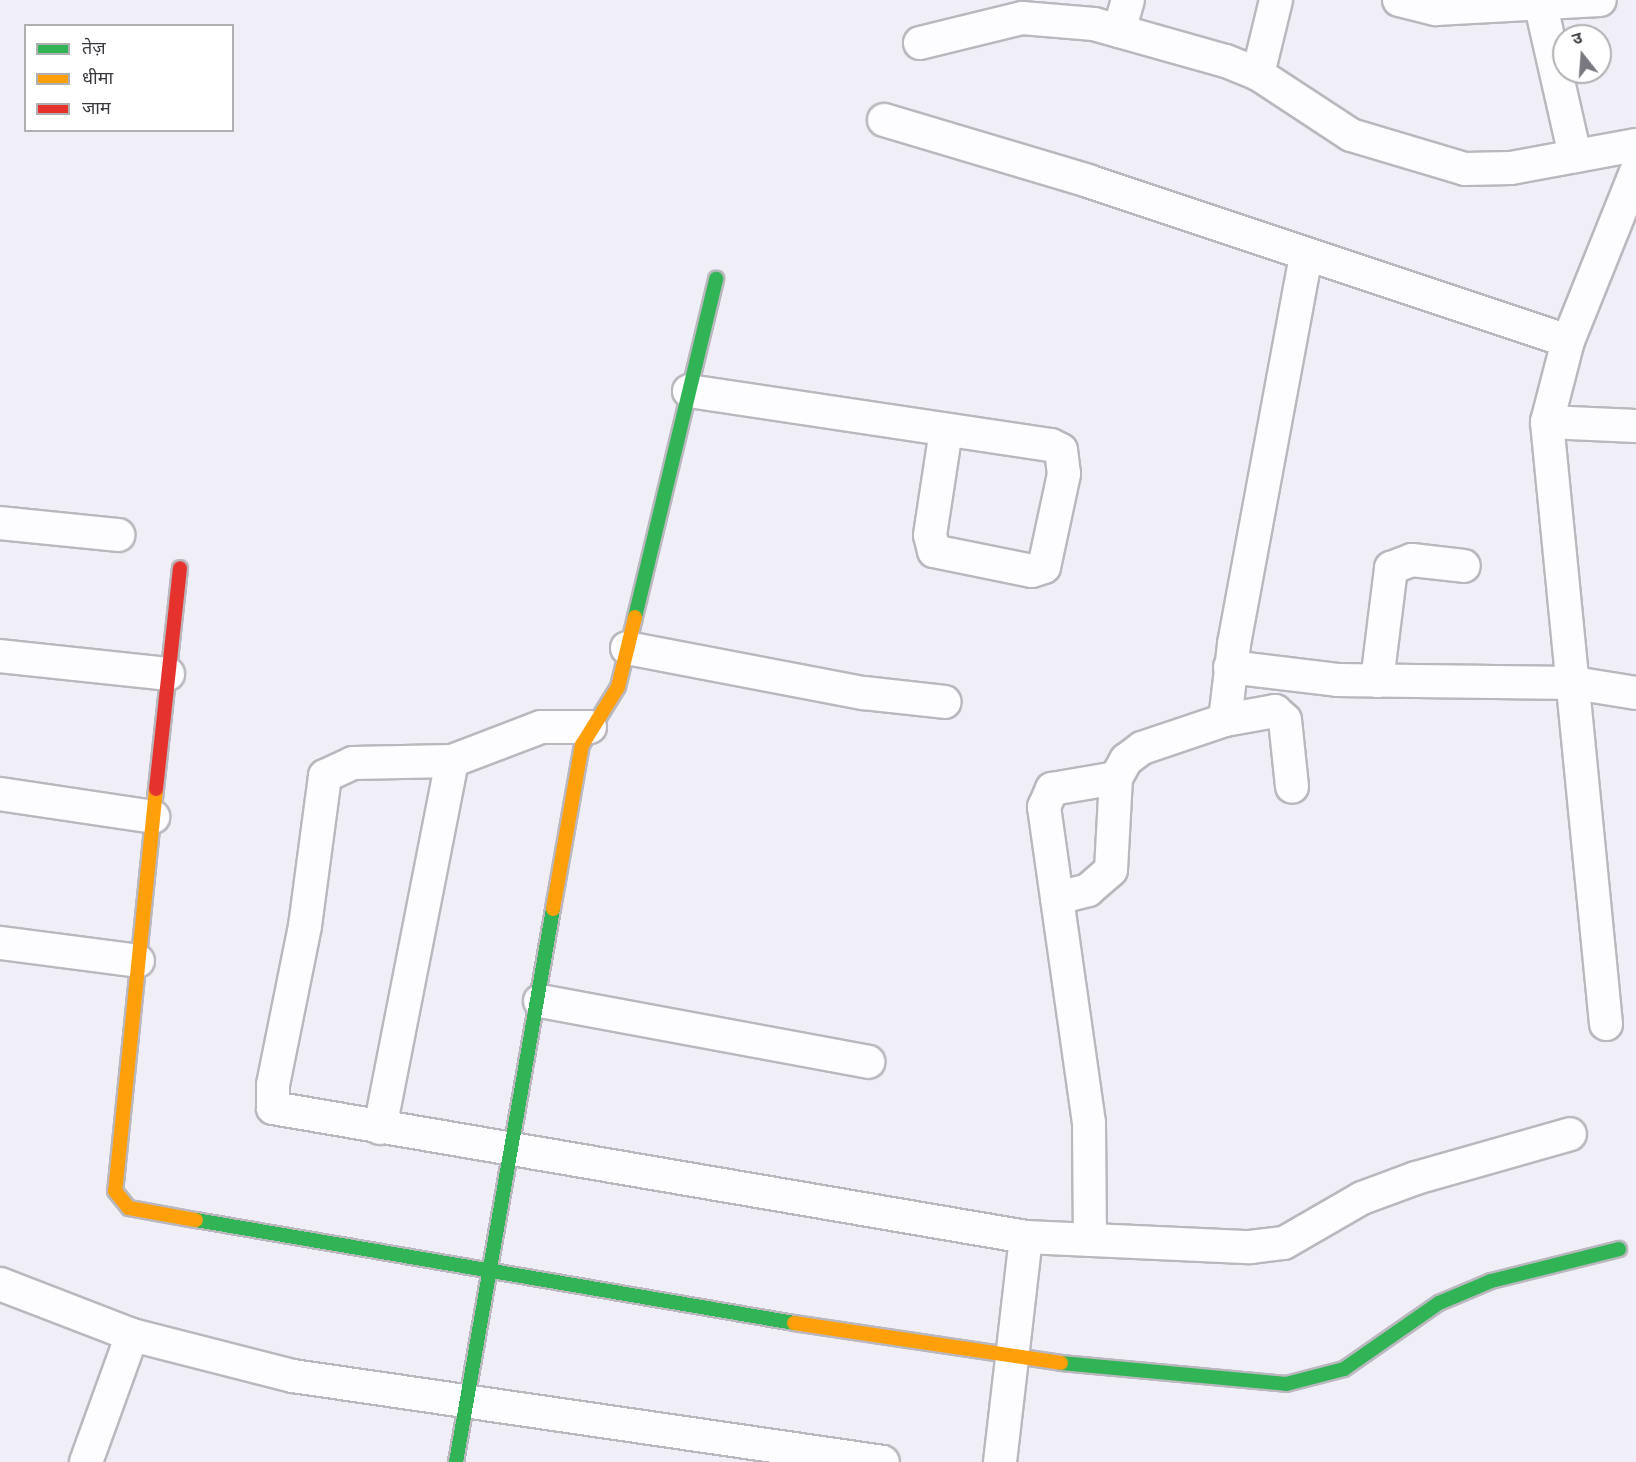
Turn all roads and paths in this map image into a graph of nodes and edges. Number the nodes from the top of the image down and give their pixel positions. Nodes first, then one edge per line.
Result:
1 (1128, 0) edge
2 (1276, 0) edge
3 (1399, 0) edge
4 (1600, 0) edge
5 (1541, 6) junction
6 (1119, 32) junction
7 (920, 43) dead end
8 (1258, 74) junction
9 (884, 120) dead end
10 (1636, 145) edge
11 (1575, 156) junction
12 (1636, 172) edge
13 (1306, 257) junction
14 (716, 279) dead end
15 (1568, 341) junction
16 (689, 391) junction
17 (1547, 422) junction
18 (1636, 426) edge
19 (946, 430) junction
20 (0, 523) edge
21 (118, 535) dead end
22 (1464, 566) dead end
23 (180, 568) dead end
24 (627, 648) junction
25 (0, 656) edge
26 (1230, 667) junction
27 (168, 674) junction
28 (1377, 681) junction
29 (1574, 683) junction
30 (1636, 693) edge
31 (945, 702) dead end
32 (1225, 720) junction
33 (590, 727) junction
34 (452, 761) junction
35 (1116, 777) junction
36 (1292, 787) dead end
37 (0, 794) edge
38 (153, 817) junction
39 (1057, 898) junction
40 (0, 944) edge
41 (138, 961) junction
42 (540, 1001) junction
43 (1606, 1024) dead end
44 (868, 1062) dead end
45 (380, 1128) junction
46 (1570, 1134) dead end
47 (509, 1147) junction
48 (1026, 1238) junction
49 (1090, 1240) junction
50 (1619, 1249) dead end
51 (488, 1274) junction
52 (0, 1284) edge
53 (132, 1335) junction
54 (1012, 1359) junction
55 (469, 1403) junction
56 (95, 1460) edge
57 (456, 1462) edge
58 (883, 1462) edge
59 (1000, 1462) edge

1 - 6 street
2 - 8 street
3 - 5 street
4 - 5 street
5 - 11 street
6 - 7 street
6 - 8 street
8 - 11 street
9 - 13 street
10 - 11 street
12 - 15 street
13 - 15 street
13 - 26 street
14 - 16 street
15 - 17 street
16 - 19 street
16 - 24 street
17 - 18 street
17 - 29 street
19 - 19 street
20 - 21 street
22 - 28 street
23 - 27 street
24 - 31 street
24 - 33 street
25 - 27 street
26 - 28 street
26 - 32 street
27 - 38 street
28 - 29 street
29 - 30 street
29 - 43 street
32 - 35 street
32 - 36 street
33 - 34 street
33 - 42 street
34 - 45 street
34 - 45 street
35 - 39 street
35 - 39 street
37 - 38 street
38 - 41 street
39 - 49 street
40 - 41 street
41 - 51 street
42 - 44 street
42 - 47 street
45 - 47 street
46 - 49 street
47 - 48 street
47 - 51 street
48 - 49 street
48 - 54 street
50 - 54 street
51 - 54 street
51 - 55 street
52 - 53 street
53 - 55 street
53 - 56 street
54 - 59 street
55 - 57 street
55 - 58 street

